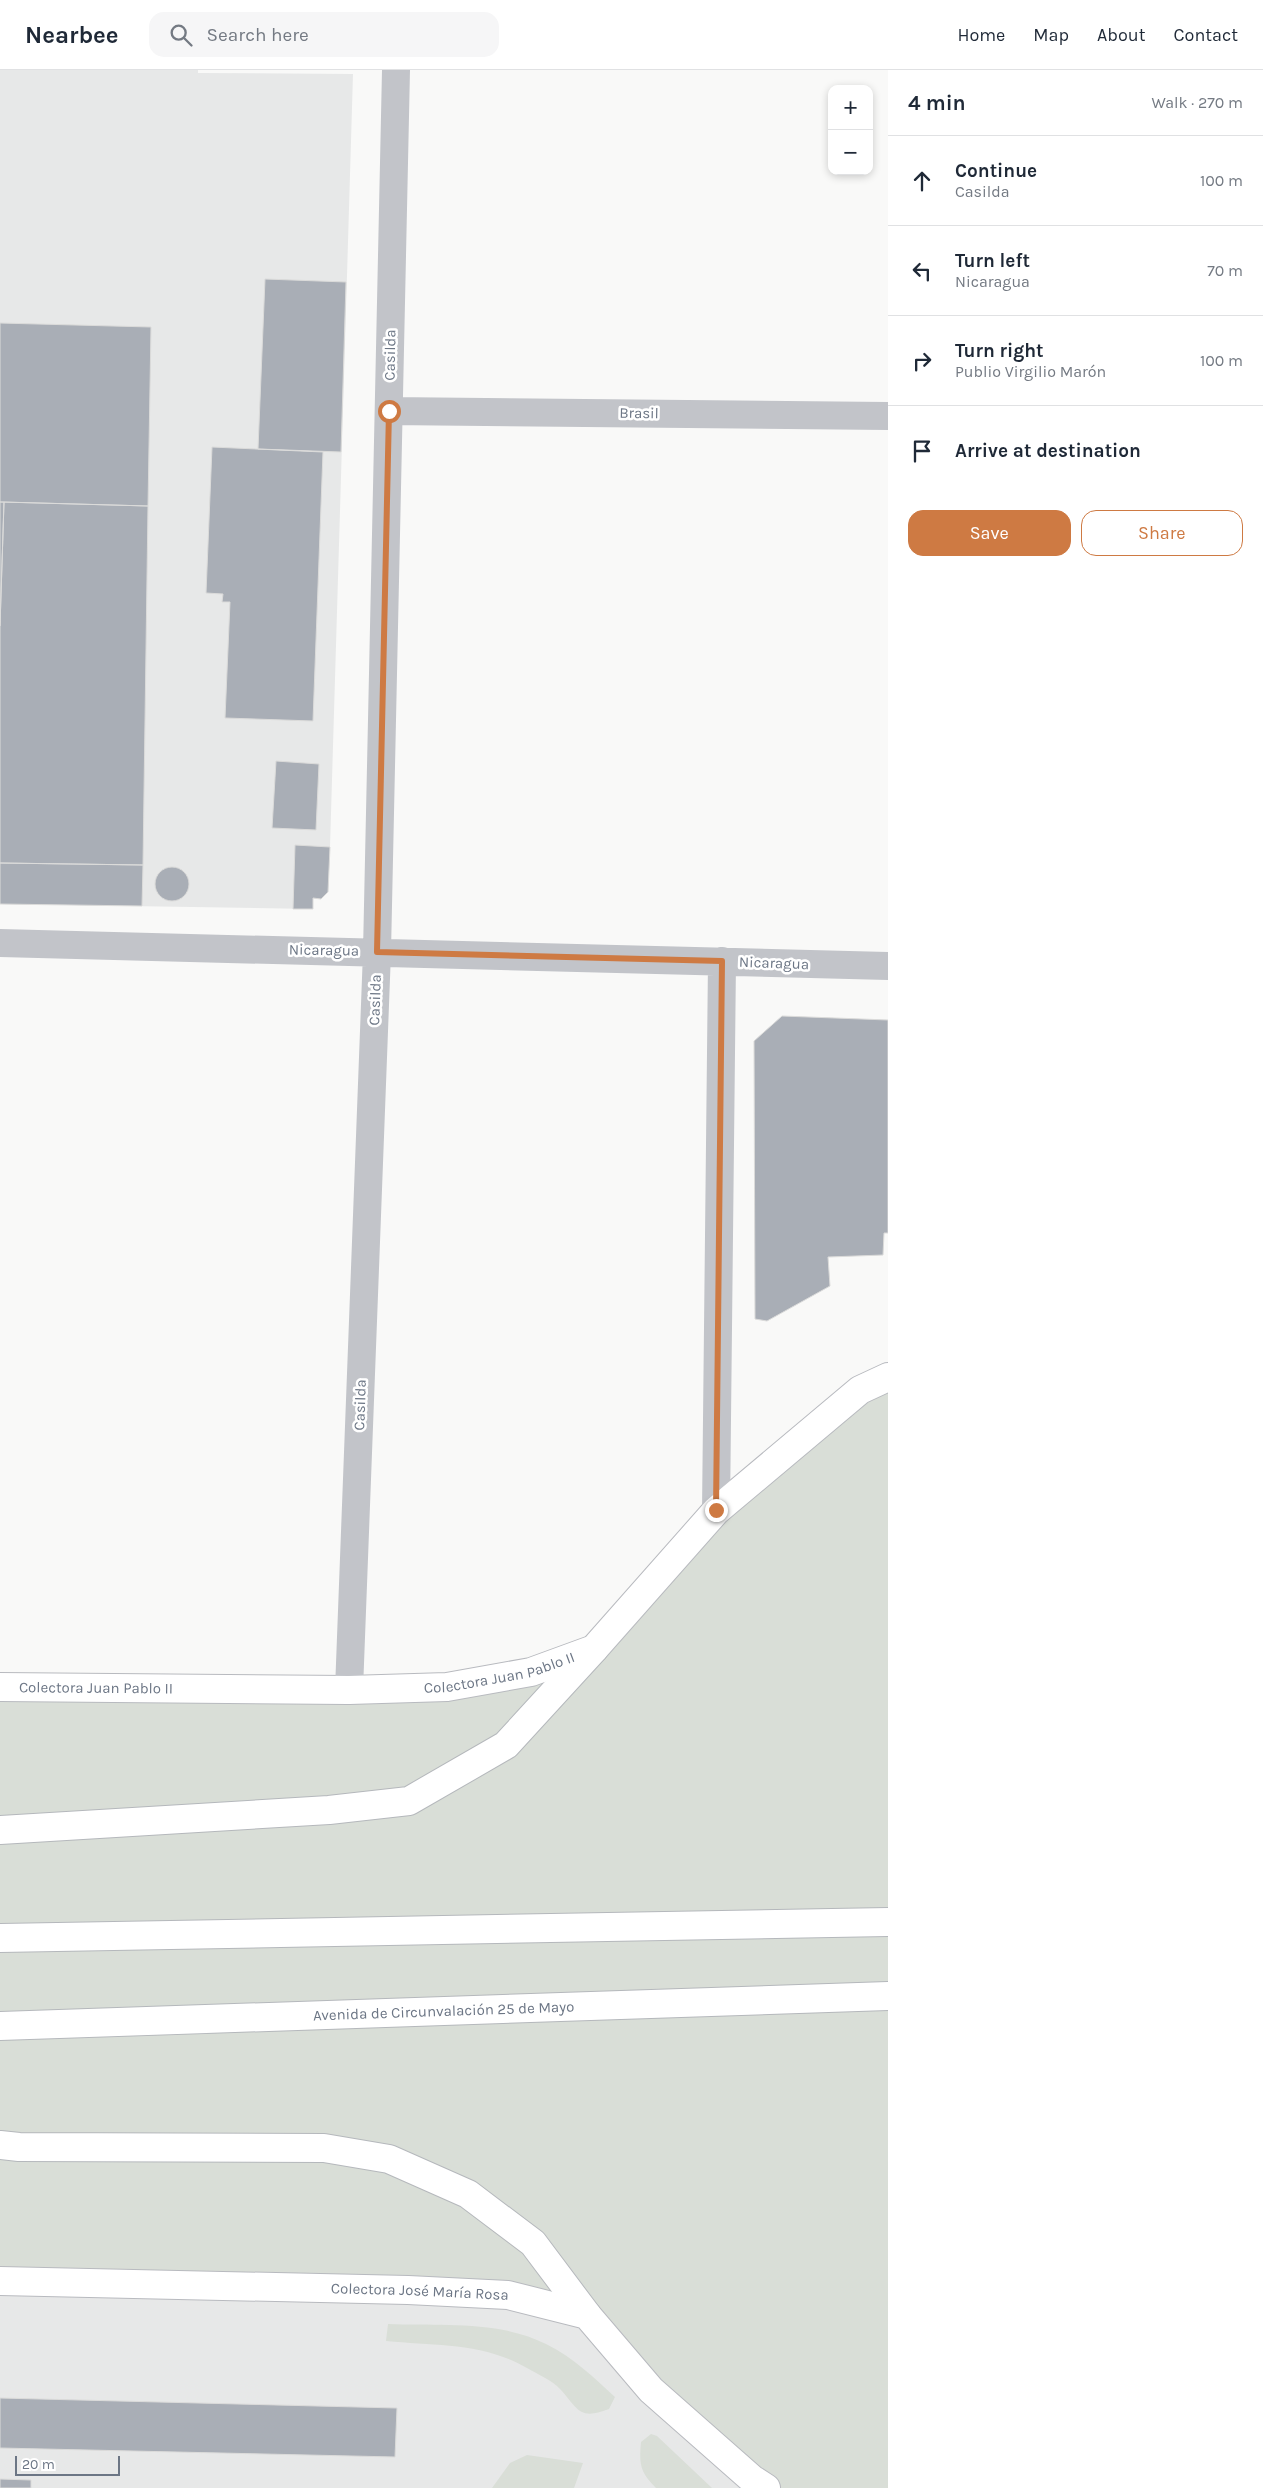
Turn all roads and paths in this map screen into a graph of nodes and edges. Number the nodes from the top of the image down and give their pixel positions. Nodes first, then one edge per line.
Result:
1 (396, 70) edge
2 (389, 411) junction
3 (888, 416) edge
4 (0, 943) edge
5 (377, 952) junction
6 (722, 961) junction
7 (888, 966) edge
8 (888, 1377) edge
9 (716, 1510) junction
10 (594, 1649) junction
11 (0, 1687) edge
12 (349, 1690) junction
13 (0, 1830) edge
14 (888, 1922) edge
15 (0, 1938) edge
16 (888, 1996) edge
17 (0, 2026) edge
18 (0, 2144) edge
19 (0, 2282) edge
20 (586, 2315) junction
21 (766, 2488) edge

1 - 2 street, Casilda
2 - 3 street, Brasil
2 - 5 street, Casilda
4 - 5 street, Nicaragua
5 - 6 street, Nicaragua
5 - 12 street, Casilda
6 - 7 street, Nicaragua
6 - 9 street
8 - 9 main road, Colectora Juan Pablo II
9 - 10 main road, Colectora Juan Pablo II
10 - 12 main road, Colectora Juan Pablo II
10 - 13 main road
11 - 12 main road, Colectora Juan Pablo II
14 - 15 main road
16 - 17 main road, Avenida de Circunvalación 25 de Mayo
18 - 20 main road
19 - 20 main road, Colectora José María Rosa
20 - 21 main road

